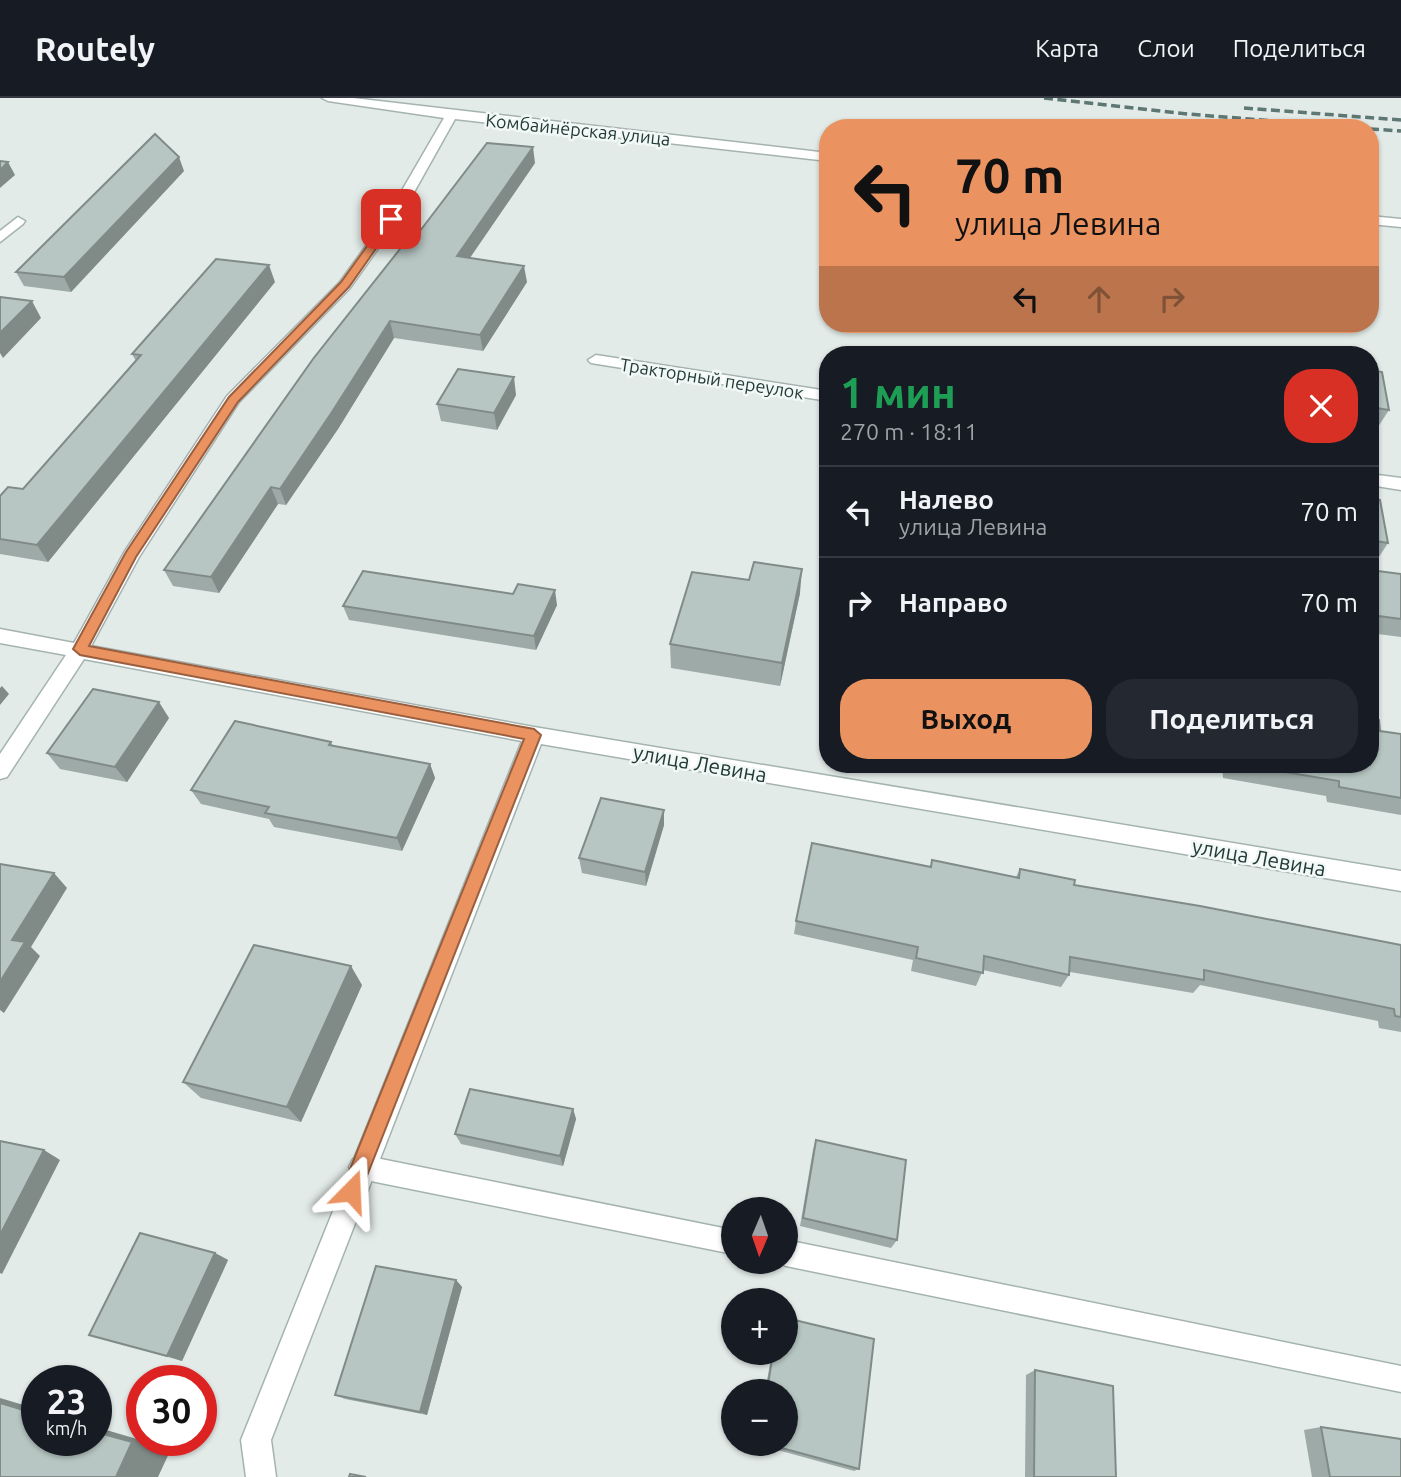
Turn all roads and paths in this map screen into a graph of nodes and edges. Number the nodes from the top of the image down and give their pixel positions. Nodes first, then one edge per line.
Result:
1 (328, 98) edge
2 (451, 115) junction
3 (819, 156) edge
4 (18, 221) dead end
5 (1379, 221) edge
6 (1401, 223) edge
7 (0, 238) edge
8 (596, 360) dead end
9 (819, 395) edge
10 (1379, 480) edge
11 (1401, 484) edge
12 (0, 636) edge
13 (80, 649) junction
14 (534, 735) junction
15 (0, 771) edge
16 (1401, 881) edge
17 (361, 1167) junction
18 (721, 1240) edge
19 (798, 1255) edge
20 (1401, 1379) edge
21 (261, 1477) edge

1 - 2 street, Комбайнёрская улица
2 - 3 street, Комбайнёрская улица
2 - 13 street
4 - 7 street
5 - 6 street
8 - 9 street, Тракторный переулок
10 - 11 street
12 - 13 street, улица Левина
13 - 14 street, улица Левина
13 - 15 street
14 - 16 street, улица Левина
14 - 17 street
17 - 18 lane
17 - 21 street
19 - 20 lane

